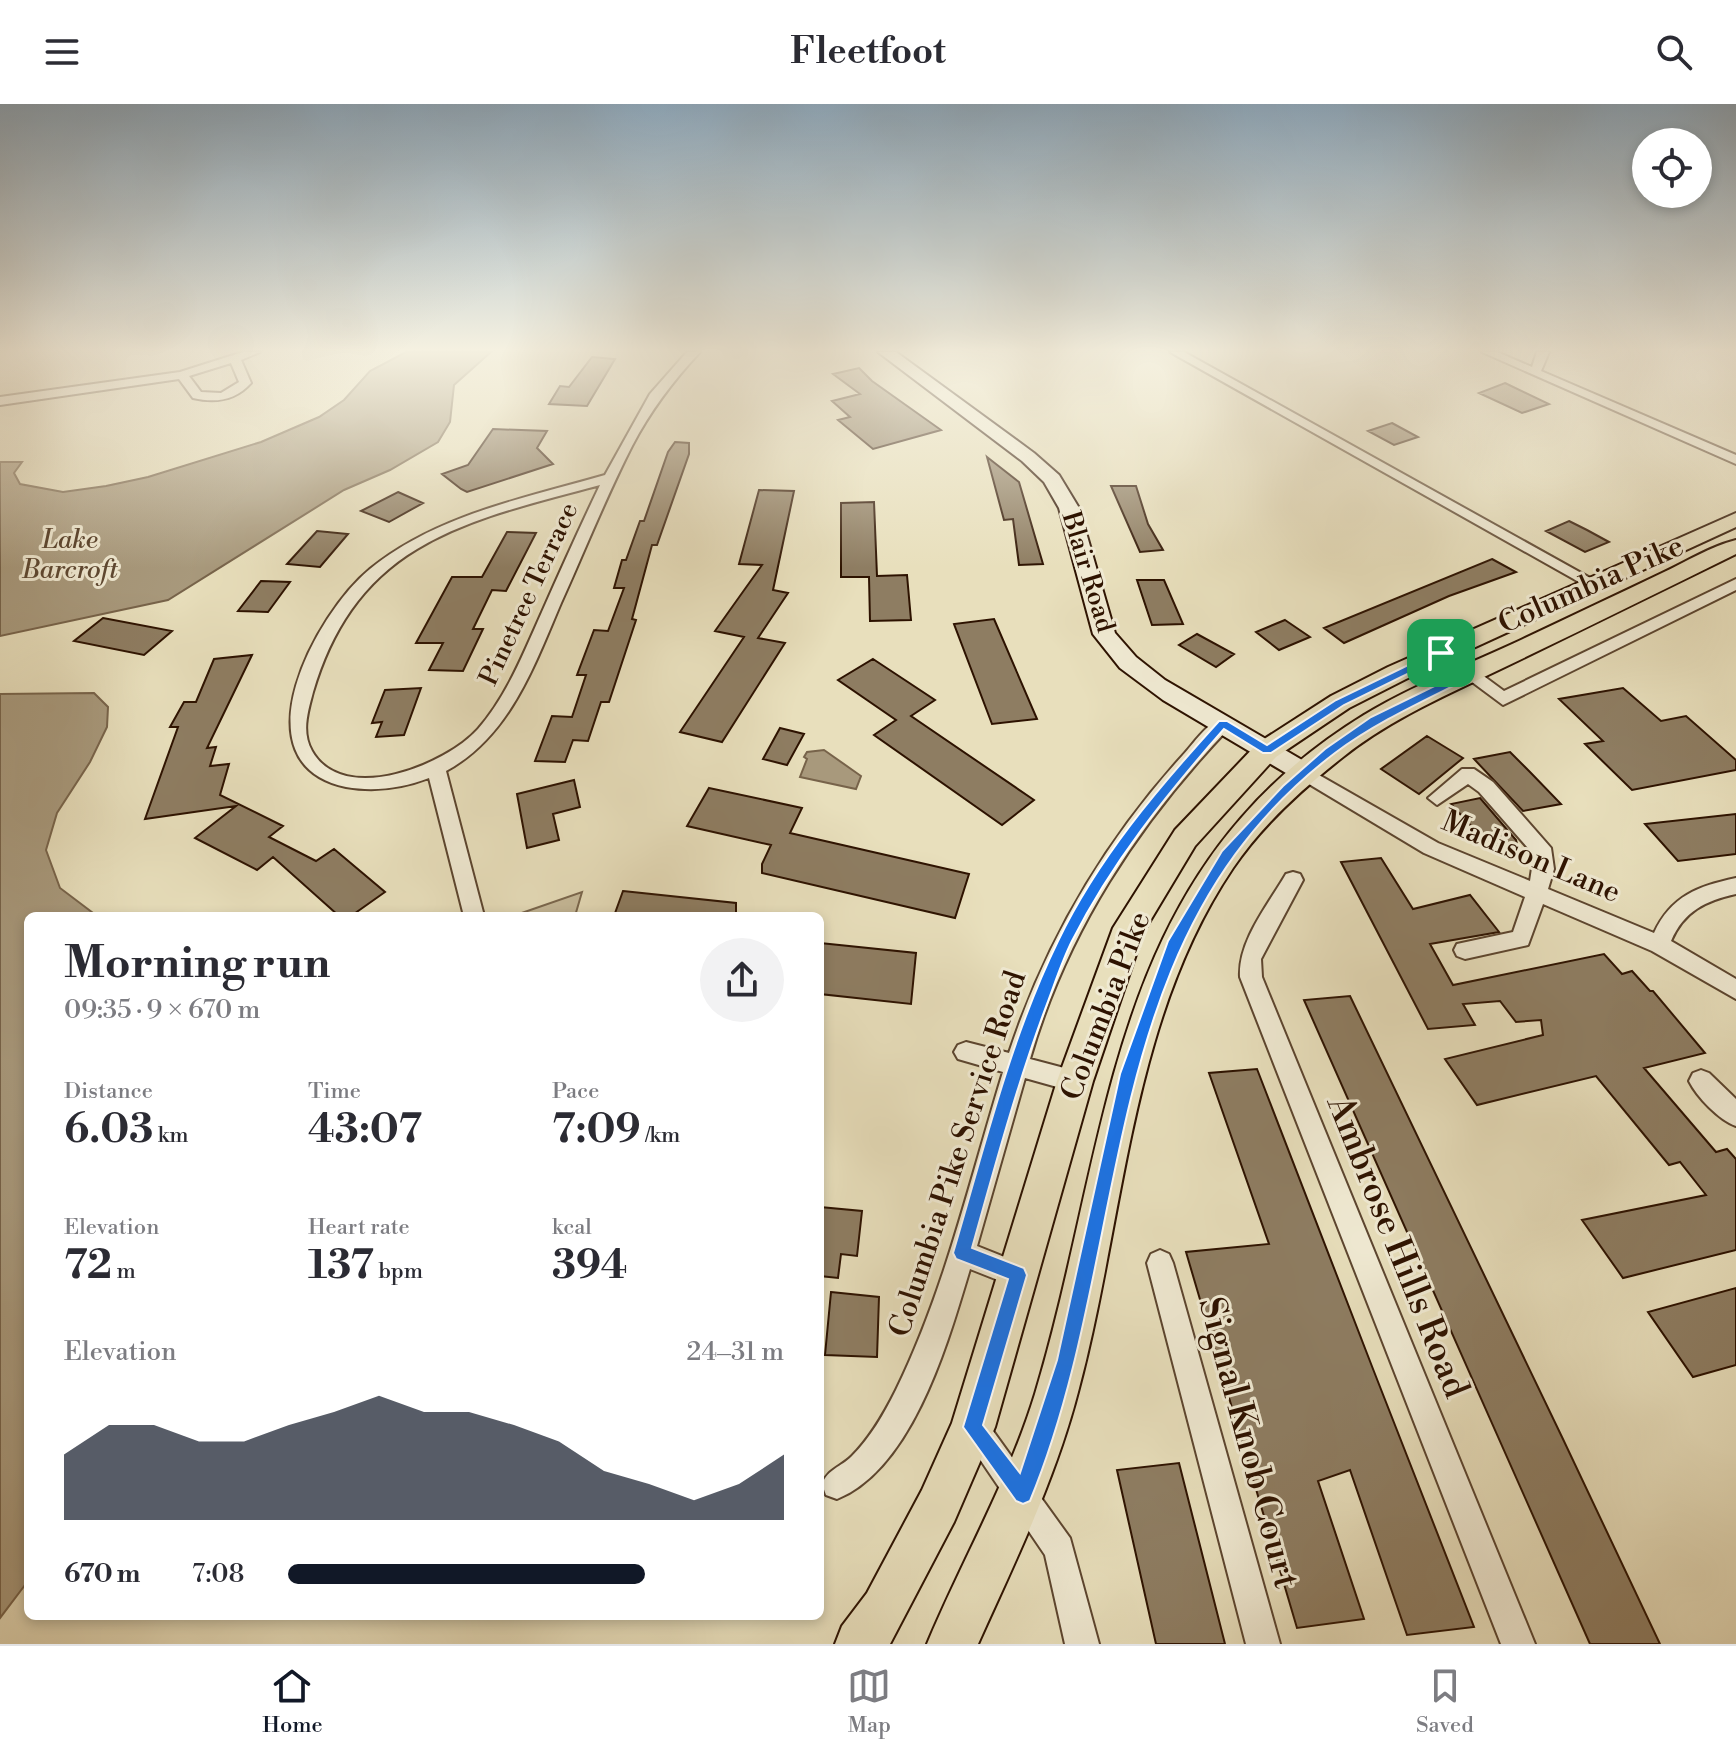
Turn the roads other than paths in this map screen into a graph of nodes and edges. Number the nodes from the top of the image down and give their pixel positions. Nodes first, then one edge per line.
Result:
1 (640, 424) edge
2 (984, 424) edge
3 (1305, 424) edge
4 (1653, 424) edge
5 (1736, 460) edge
6 (610, 478) junction
7 (1736, 519) edge
8 (1736, 546) edge
9 (1593, 584) junction
10 (1736, 584) edge
11 (1441, 653) junction
12 (1469, 674) junction
13 (1223, 724) junction
14 (1267, 750) junction
15 (436, 768) junction
16 (1305, 773) junction
17 (1437, 798) dead end
18 (1293, 880) dead end
19 (1736, 886) edge
20 (1535, 893) junction
21 (473, 912) edge
22 (1659, 945) junction
23 (1465, 950) dead end
24 (1736, 990) edge
25 (966, 1052) dead end
26 (1016, 1066) junction
27 (1075, 1081) junction
28 (1701, 1081) dead end
29 (1736, 1115) edge
30 (962, 1253) junction
31 (1160, 1263) dead end
32 (1018, 1275) junction
33 (973, 1427) junction
34 (837, 1484) dead end
35 (1023, 1494) junction
36 (860, 1644) edge
37 (952, 1644) edge
38 (1082, 1644) edge
39 (1263, 1644) edge
40 (1518, 1644) edge

1 - 6 street, Pinetree Terrace
2 - 13 street, Blair Road
3 - 9 street
4 - 5 street
6 - 15 street, Pinetree Terrace
6 - 15 street, Pinetree Terrace
7 - 9 main road, Columbia Pike
8 - 12 main road, Columbia Pike
9 - 11 main road, Columbia Pike
10 - 12 street
11 - 12 street
11 - 14 main road, Columbia Pike
12 - 16 main road, Columbia Pike
13 - 14 street, Blair Road
13 - 26 street, Columbia Pike Service Road
14 - 16 street, Blair Road
14 - 27 main road, Columbia Pike
15 - 21 street
16 - 20 street, Madison Lane
16 - 35 main road, Columbia Pike
17 - 20 street
18 - 40 street, Ambrose Hills Road
19 - 22 street
20 - 22 street, Madison Lane
20 - 23 street
22 - 24 street, Madison Lane
25 - 26 street
26 - 27 street
26 - 30 street, Columbia Pike Service Road
27 - 32 main road, Columbia Pike
28 - 29 street
30 - 32 street
30 - 34 street, Columbia Pike Service Road
31 - 39 street, Signal Knob Court
32 - 33 main road, Columbia Pike
33 - 35 street
33 - 36 main road, Columbia Pike
35 - 37 main road, Columbia Pike
35 - 38 street

